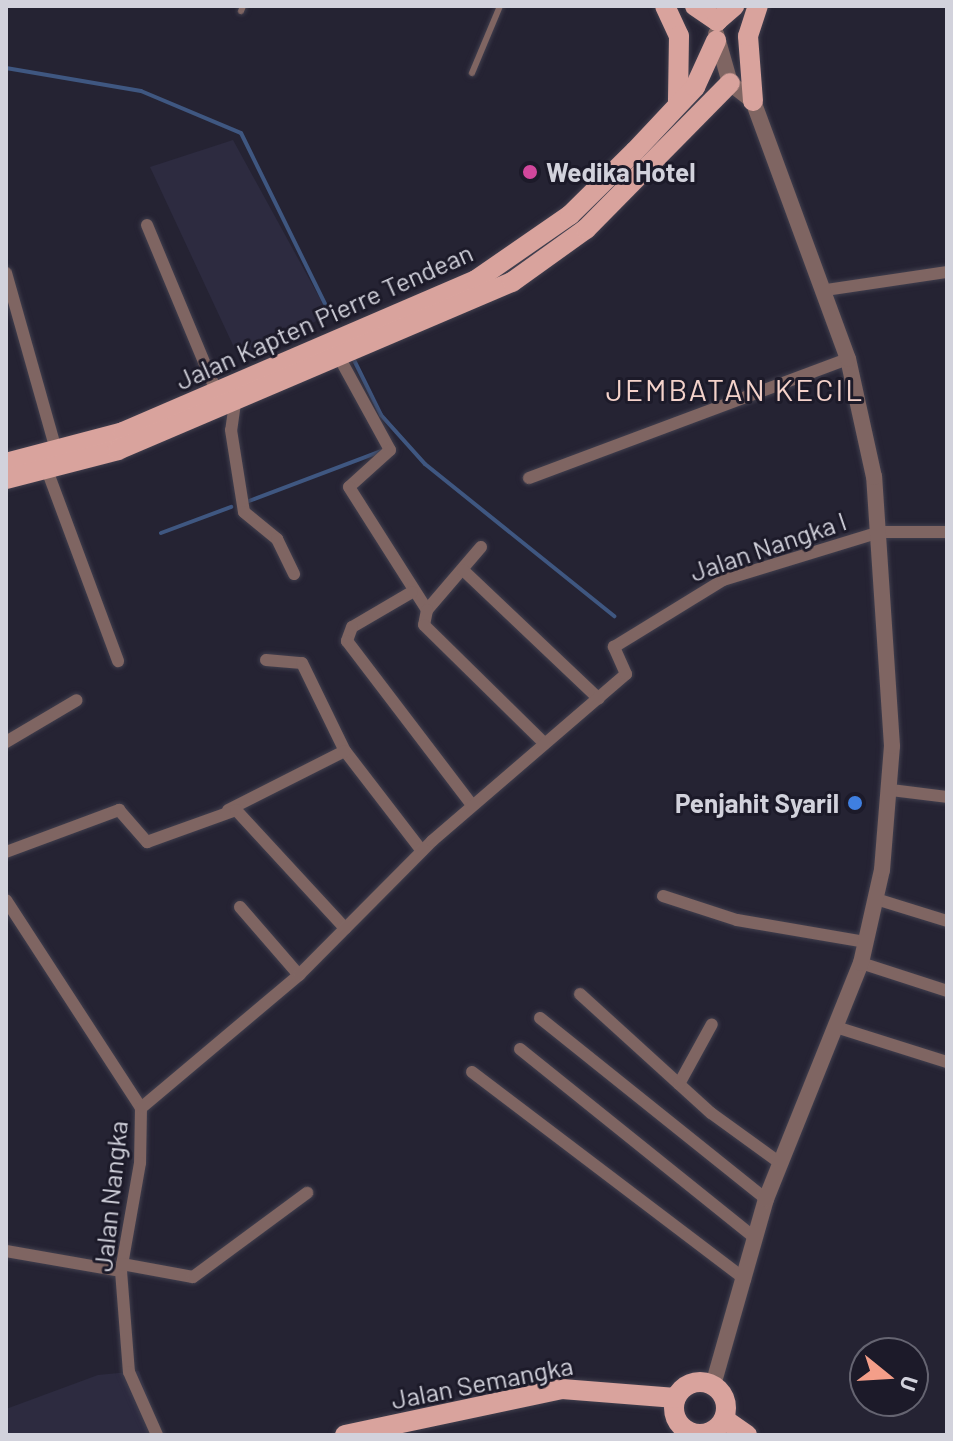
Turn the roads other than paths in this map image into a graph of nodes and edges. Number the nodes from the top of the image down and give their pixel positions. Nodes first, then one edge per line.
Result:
1 (500, 6) edge
2 (665, 6) edge
3 (695, 6) edge
4 (734, 6) edge
5 (758, 6) edge
6 (716, 31) junction
7 (472, 73) dead end
8 (730, 83) junction
9 (753, 101) junction
10 (678, 102) junction
11 (147, 225) dead end
12 (947, 272) edge
13 (6, 273) edge
14 (826, 290) junction
15 (339, 357) junction
16 (848, 359) junction
17 (225, 401) junction
18 (52, 462) junction
19 (6, 463) edge
20 (529, 478) dead end
21 (6, 479) edge
22 (880, 532) junction
23 (947, 532) edge
24 (481, 547) dead end
25 (463, 570) junction
26 (294, 574) dead end
27 (412, 592) junction
28 (427, 610) junction
29 (266, 660) dead end
30 (118, 661) dead end
31 (599, 699) junction
32 (77, 700) dead end
33 (6, 742) edge
34 (544, 743) junction
35 (345, 751) junction
36 (891, 790) junction
37 (947, 797) edge
38 (472, 805) junction
39 (228, 810) junction
40 (422, 851) junction
41 (6, 852) edge
42 (663, 896) dead end
43 (876, 899) junction
44 (6, 900) edge
45 (240, 907) dead end
46 (947, 921) edge
47 (345, 928) junction
48 (866, 942) junction
49 (861, 963) junction
50 (299, 975) junction
51 (947, 991) edge
52 (580, 994) dead end
53 (540, 1018) dead end
54 (712, 1024) dead end
55 (839, 1028) junction
56 (520, 1049) dead end
57 (947, 1062) edge
58 (472, 1072) dead end
59 (679, 1084) junction
60 (141, 1108) junction
61 (780, 1163) junction
62 (307, 1193) dead end
63 (766, 1199) junction
64 (755, 1238) junction
65 (6, 1251) edge
66 (121, 1268) junction
67 (745, 1279) junction
68 (713, 1385) junction
69 (676, 1398) junction
70 (724, 1419) junction
71 (685, 1432) edge
72 (157, 1435) edge
73 (345, 1435) edge
74 (747, 1435) edge

1 - 7 lane
2 - 10 main road
3 - 6 main road
4 - 6 main road
5 - 9 main road
6 - 8 street
6 - 10 main road, Jalan Kapten Pierre Tendean
8 - 9 street
8 - 15 main road, Jalan Kapten Pierre Tendean
9 - 14 street
10 - 17 main road, Jalan Kapten Pierre Tendean
11 - 17 street
12 - 14 street
13 - 18 street
14 - 16 street
15 - 17 main road, Jalan Kapten Pierre Tendean
15 - 27 street
16 - 20 street
16 - 22 street
17 - 18 main road, Jalan Kapten Pierre Tendean
17 - 26 street
18 - 19 main road, Jalan Kapten Pierre Tendean
18 - 21 main road, Jalan Kapten Pierre Tendean
18 - 30 street
22 - 23 street, Jalan Nangka I
22 - 31 street, Jalan Nangka I
22 - 36 street
24 - 25 street
25 - 28 street
25 - 31 street
27 - 28 street
27 - 38 street
28 - 34 street
29 - 35 street
31 - 34 street
32 - 33 street
34 - 38 street
35 - 39 street
35 - 40 street
36 - 37 street
36 - 43 street
38 - 40 street
39 - 41 street
39 - 47 street
40 - 47 street
42 - 48 street
43 - 46 street
43 - 48 street
44 - 60 street, Jalan Nangka
45 - 50 street
47 - 50 street
48 - 49 street
49 - 51 street
49 - 55 street
50 - 60 street
52 - 59 street
53 - 63 street
54 - 59 street
55 - 57 street
55 - 61 street
56 - 64 street
58 - 67 street
59 - 61 street
60 - 66 street, Jalan Nangka
61 - 63 street
62 - 66 street
63 - 64 street
64 - 67 street
65 - 66 street
66 - 72 street, Jalan Nangka
67 - 68 street
68 - 69 main road
68 - 70 main road
69 - 71 main road
69 - 73 main road, Jalan Semangka
70 - 71 main road
70 - 74 main road

